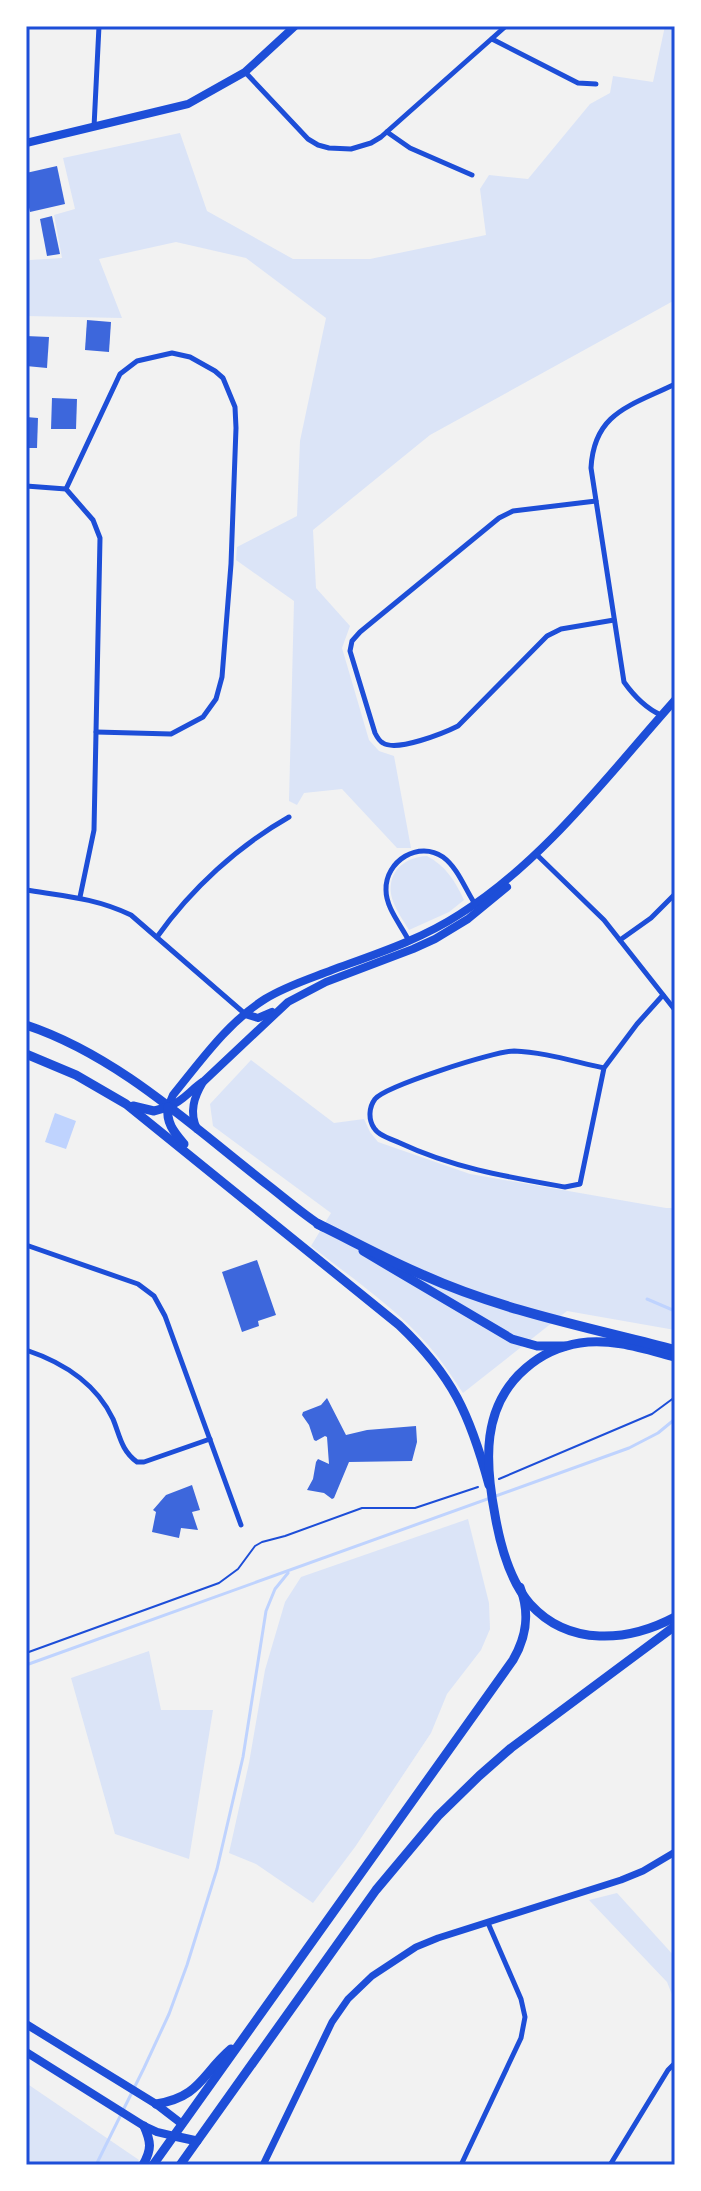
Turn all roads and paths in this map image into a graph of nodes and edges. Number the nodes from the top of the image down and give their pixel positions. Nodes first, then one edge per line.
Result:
1 (99, 26) edge
2 (295, 26) edge
3 (506, 26) edge
4 (492, 39) junction
5 (245, 72) junction
6 (596, 84) dead end
7 (94, 128) junction
8 (387, 132) junction
9 (26, 143) edge
10 (472, 175) dead end
11 (675, 384) edge
12 (26, 486) edge
13 (66, 489) junction
14 (596, 501) junction
15 (614, 620) junction
16 (675, 700) edge
17 (661, 715) junction
18 (96, 732) junction
19 (289, 817) dead end
20 (536, 854) junction
21 (26, 890) edge
22 (675, 894) edge
23 (80, 897) junction
24 (477, 907) junction
25 (157, 937) junction
26 (620, 940) junction
27 (411, 945) junction
28 (333, 975) junction
29 (273, 994) junction
30 (663, 995) junction
31 (295, 998) junction
32 (283, 1005) junction
33 (675, 1010) edge
34 (245, 1014) junction
35 (26, 1025) edge
36 (258, 1030) junction
37 (26, 1054) edge
38 (604, 1068) junction
39 (204, 1081) junction
40 (126, 1104) junction
41 (168, 1107) junction
42 (197, 1129) junction
43 (196, 1159) junction
44 (318, 1224) junction
45 (26, 1245) edge
46 (565, 1346) junction
47 (26, 1350) edge
48 (675, 1350) edge
49 (675, 1357) edge
50 (675, 1397) edge
51 (210, 1439) junction
52 (486, 1466) junction
53 (488, 1484) junction
54 (241, 1525) dead end
55 (520, 1587) junction
56 (675, 1617) edge
57 (675, 1626) edge
58 (26, 1653) edge
59 (675, 1852) edge
60 (488, 1923) junction
61 (26, 2024) edge
62 (243, 2038) junction
63 (26, 2052) edge
64 (675, 2063) edge
65 (156, 2104) junction
66 (182, 2124) junction
67 (144, 2126) junction
68 (174, 2136) junction
69 (197, 2141) junction
70 (143, 2165) edge
71 (153, 2165) edge
72 (180, 2165) edge
73 (263, 2165) edge
74 (461, 2165) edge
75 (610, 2165) edge

1 - 7 street
2 - 5 main road
3 - 4 street
4 - 6 street
4 - 8 street
5 - 7 main road
5 - 8 street
7 - 9 main road
8 - 10 street
11 - 14 street
12 - 13 street
13 - 18 street
13 - 18 street
14 - 15 street
14 - 15 street
15 - 17 street
16 - 17 main road
17 - 20 main road
18 - 23 street
19 - 25 street
20 - 24 main road
20 - 26 street
21 - 23 street
22 - 26 street
23 - 25 street
24 - 27 main road
24 - 27 street
25 - 34 street
26 - 30 street
27 - 28 main road
28 - 29 main road
28 - 31 main road
29 - 31 main road
29 - 34 main road
30 - 33 street
30 - 38 street
31 - 32 main road
32 - 34 main road
32 - 36 main road
34 - 36 main road
34 - 41 main road
35 - 41 main road
36 - 39 main road
37 - 40 main road
38 - 38 street
39 - 41 main road
39 - 42 main road
40 - 41 main road
40 - 43 main road
41 - 42 main road
41 - 43 main road
42 - 44 main road
43 - 52 main road
44 - 46 main road
44 - 48 highway
45 - 51 street
46 - 49 main road
46 - 52 main road
47 - 51 street
50 - 53 path
51 - 54 street
52 - 53 main road
53 - 55 main road
53 - 58 path
55 - 56 main road
55 - 62 main road
57 - 69 main road
59 - 60 street
60 - 73 street
60 - 74 street
61 - 65 main road
62 - 65 main road
62 - 66 main road
63 - 67 main road
64 - 75 street
65 - 66 main road
66 - 68 main road
66 - 69 main road
67 - 68 main road
67 - 70 main road
68 - 69 main road
68 - 71 main road
69 - 72 main road

